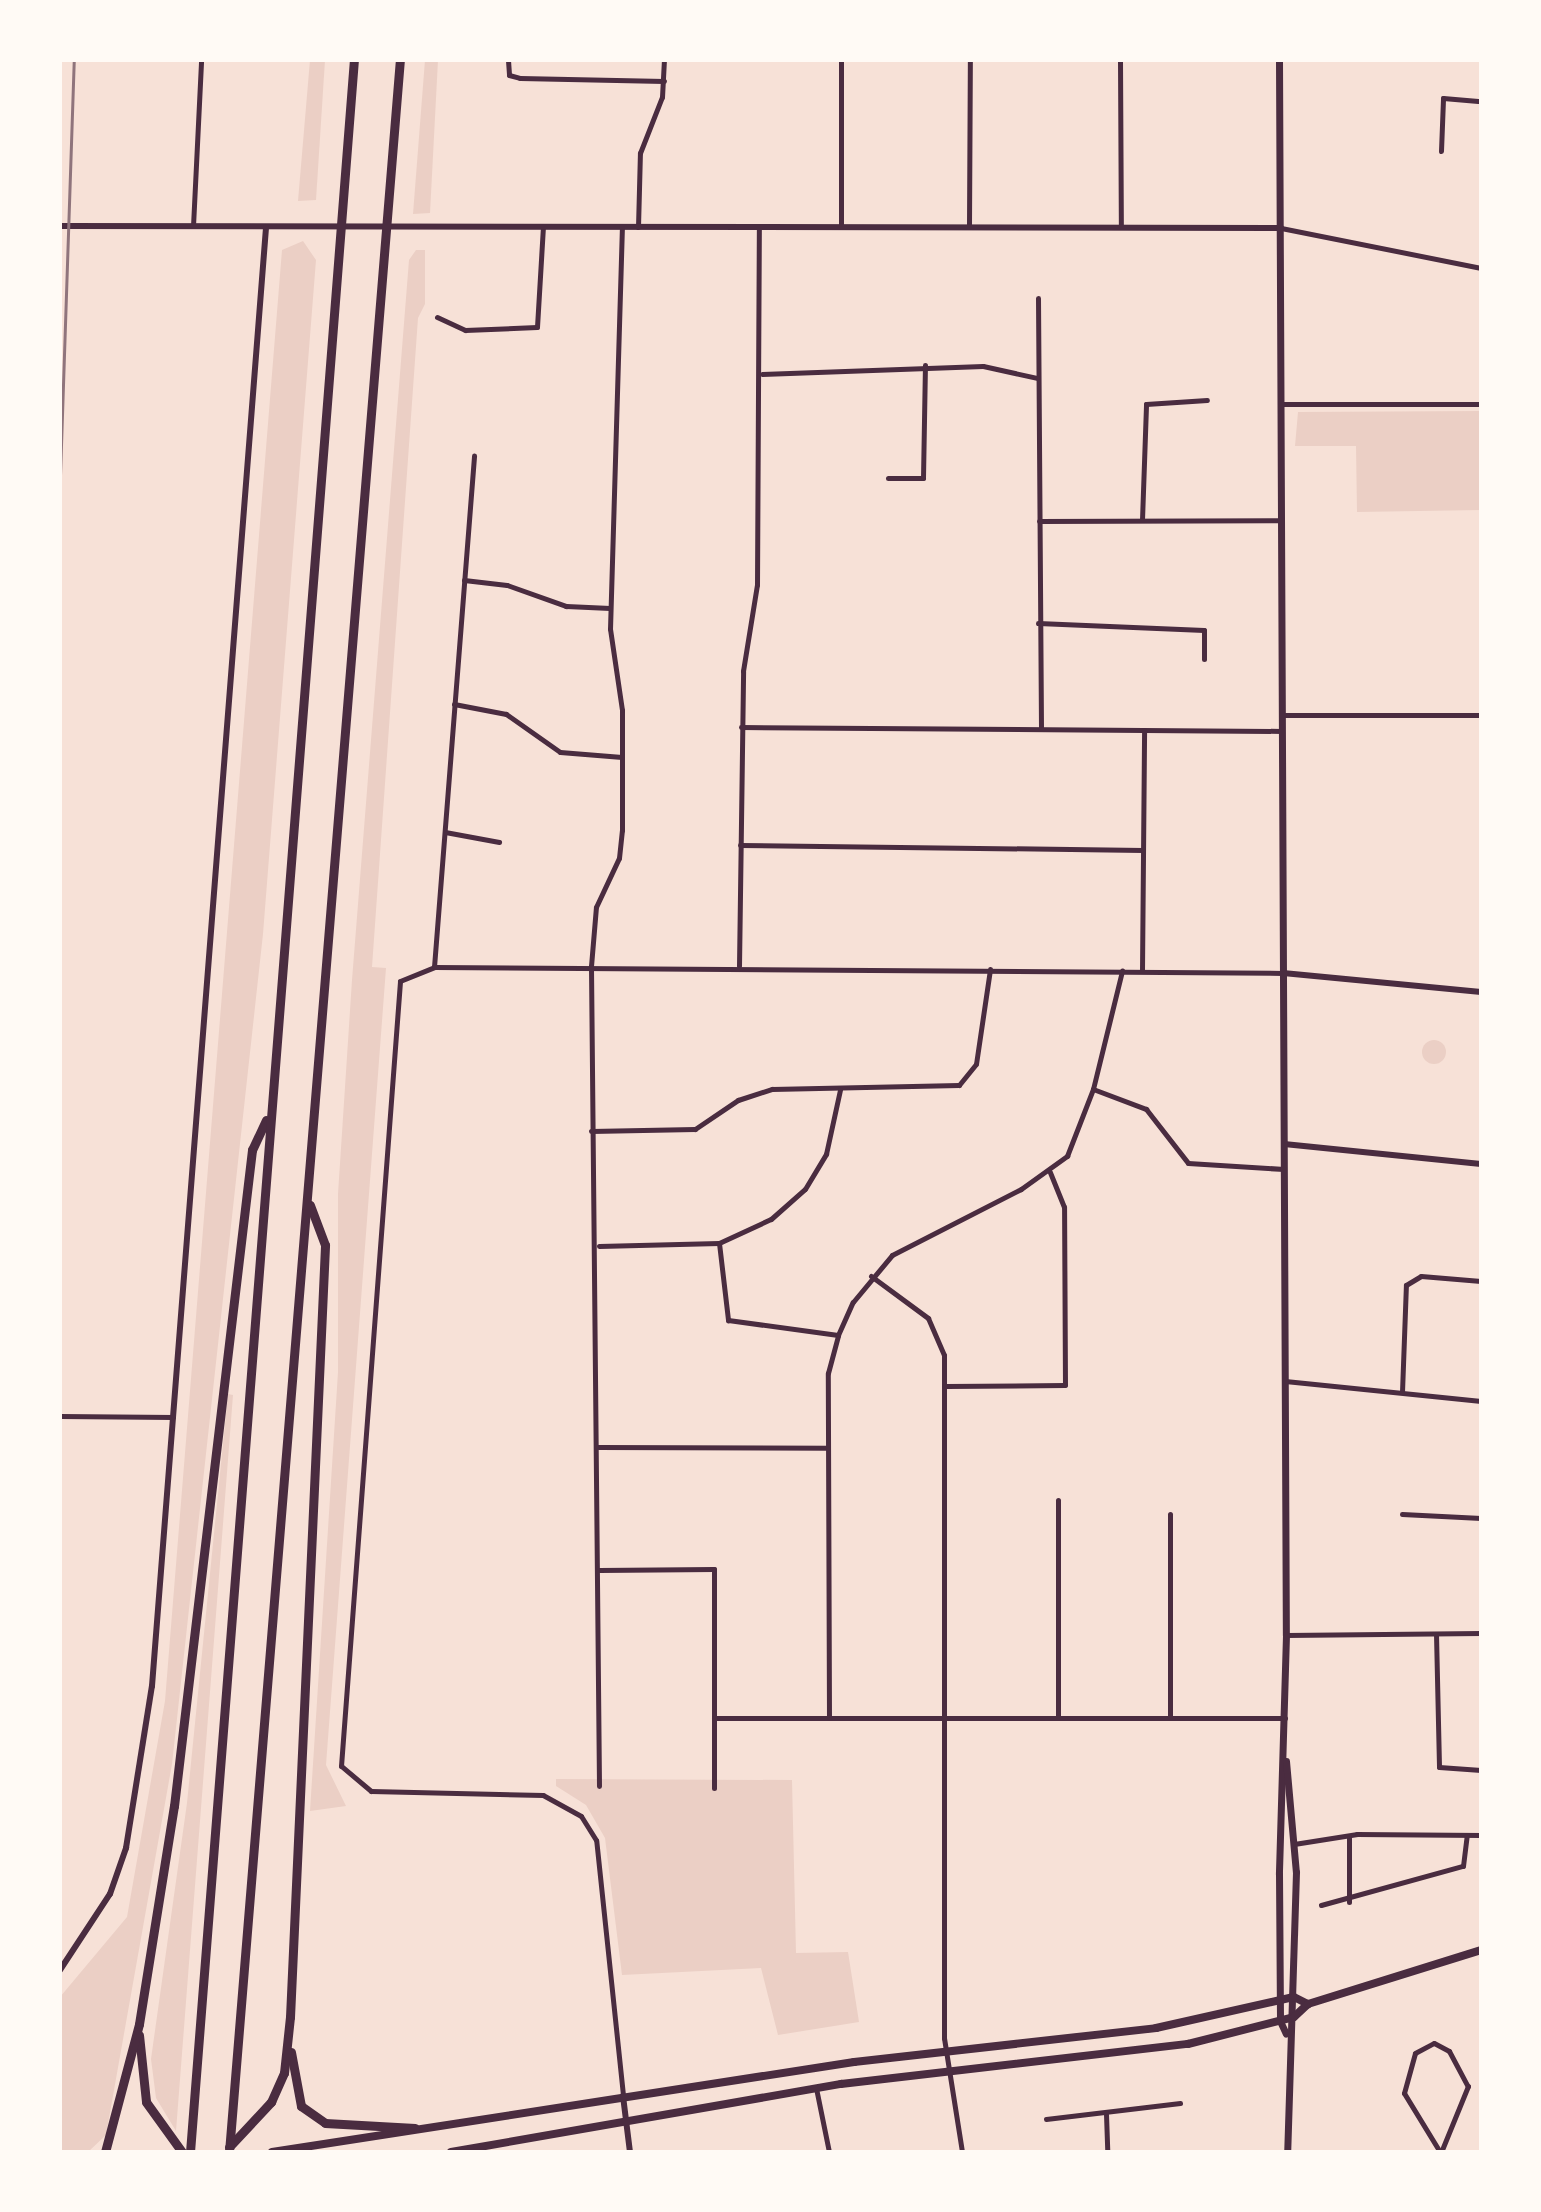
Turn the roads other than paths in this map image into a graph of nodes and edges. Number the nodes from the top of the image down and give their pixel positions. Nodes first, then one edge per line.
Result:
1 (201, 60) edge
2 (354, 60) edge
3 (400, 60) edge
4 (508, 60) edge
5 (664, 60) edge
6 (841, 60) edge
7 (970, 60) edge
8 (1120, 60) edge
9 (1279, 60) edge
10 (664, 81) junction
11 (1481, 101) edge
12 (1441, 151) dead end
13 (60, 226) edge
14 (193, 226) junction
15 (841, 226) junction
16 (969, 226) junction
17 (266, 227) junction
18 (543, 227) junction
19 (622, 227) junction
20 (638, 227) junction
21 (759, 227) junction
22 (1121, 227) junction
23 (1281, 228) junction
24 (1481, 268) edge
25 (1038, 298) dead end
26 (437, 317) dead end
27 (925, 365) junction
28 (762, 374) junction
29 (1038, 378) junction
30 (1207, 400) dead end
31 (1281, 404) junction
32 (1481, 404) edge
33 (474, 456) dead end
34 (888, 478) dead end
35 (1142, 520) junction
36 (1282, 520) junction
37 (1038, 521) junction
38 (464, 580) junction
39 (610, 608) junction
40 (1038, 623) junction
41 (1204, 659) dead end
42 (454, 704) junction
43 (1282, 715) junction
44 (1481, 715) edge
45 (741, 727) junction
46 (1041, 729) junction
47 (1144, 730) junction
48 (1282, 731) junction
49 (622, 757) junction
50 (445, 832) junction
51 (499, 842) dead end
52 (740, 845) junction
53 (1143, 850) junction
54 (591, 966) junction
55 (739, 966) junction
56 (434, 967) junction
57 (990, 969) junction
58 (1122, 971) junction
59 (1142, 971) junction
60 (1283, 973) junction
61 (1481, 992) edge
62 (1093, 1089) junction
63 (840, 1090) junction
64 (269, 1113) junction
65 (591, 1131) junction
66 (1284, 1144) junction
67 (1481, 1164) edge
68 (1284, 1169) junction
69 (1050, 1172) junction
70 (308, 1202) junction
71 (719, 1243) junction
72 (599, 1246) junction
73 (871, 1276) junction
74 (1481, 1281) edge
75 (838, 1335) junction
76 (1285, 1381) junction
77 (946, 1386) junction
78 (1402, 1392) junction
79 (1481, 1401) edge
80 (60, 1416) edge
81 (173, 1417) junction
82 (598, 1447) junction
83 (828, 1448) junction
84 (1058, 1500) dead end
85 (1170, 1514) dead end
86 (1402, 1514) dead end
87 (1481, 1518) edge
88 (599, 1570) junction
89 (1481, 1633) edge
90 (1436, 1634) junction
91 (1286, 1635) junction
92 (714, 1718) junction
93 (829, 1718) junction
94 (945, 1718) junction
95 (1058, 1718) junction
96 (1170, 1718) junction
97 (1286, 1718) junction
98 (1286, 1761) junction
99 (1481, 1770) edge
100 (599, 1786) dead end
101 (714, 1788) dead end
102 (1467, 1835) junction
103 (1481, 1835) edge
104 (1349, 1838) junction
105 (1294, 1844) junction
106 (1349, 1902) junction
107 (1321, 1905) dead end
108 (1481, 1950) edge
109 (60, 1970) edge
110 (1294, 1997) junction
111 (1280, 2000) junction
112 (1308, 2004) junction
113 (290, 2017) junction
114 (1294, 2017) junction
115 (1280, 2021) junction
116 (139, 2024) junction
117 (1286, 2034) junction
118 (945, 2052) junction
119 (947, 2071) junction
120 (816, 2088) junction
121 (623, 2095) junction
122 (1180, 2103) dead end
123 (1106, 2114) junction
124 (1046, 2119) dead end
125 (626, 2120) junction
126 (415, 2128) junction
127 (105, 2152) edge
128 (182, 2152) edge
129 (190, 2152) edge
130 (227, 2152) edge
131 (272, 2152) edge
132 (451, 2152) edge
133 (630, 2152) edge
134 (829, 2152) edge
135 (962, 2152) edge
136 (1107, 2152) edge
137 (1287, 2152) edge
138 (1441, 2152) edge

1 - 14 street
2 - 64 highway
3 - 70 highway
4 - 10 street
5 - 10 street
6 - 15 street
7 - 16 street
8 - 22 street
9 - 23 main road
10 - 20 street
11 - 12 street
13 - 14 street
14 - 17 street
15 - 16 street
15 - 21 street
16 - 22 street
17 - 18 street
17 - 81 street
18 - 19 street
18 - 26 street
19 - 20 street
19 - 39 street
20 - 21 street
21 - 28 street
22 - 23 street
23 - 24 street
23 - 31 main road
25 - 29 street
27 - 28 street
27 - 29 street
27 - 34 street
28 - 45 street
29 - 37 street
30 - 35 street
31 - 32 street
31 - 36 main road
33 - 38 street
35 - 36 street
35 - 37 street
36 - 43 main road
37 - 40 street
38 - 39 street
38 - 42 street
39 - 49 street
40 - 41 street
40 - 46 street
42 - 49 street
42 - 50 street
43 - 44 street
43 - 48 main road
45 - 46 street
45 - 52 street
46 - 47 street
47 - 48 street
47 - 53 street
48 - 60 main road
49 - 54 street
50 - 51 street
50 - 56 street
52 - 53 street
52 - 55 street
53 - 59 street
54 - 55 street
54 - 56 street
54 - 65 street
55 - 57 street
56 - 121 street
57 - 58 street
57 - 63 street
58 - 59 street
58 - 62 street
59 - 60 street
60 - 61 street
60 - 66 main road
62 - 68 street
62 - 69 street
63 - 65 street
63 - 71 street
64 - 116 highway
64 - 129 highway
65 - 72 street
66 - 67 street
66 - 68 main road
68 - 76 main road
69 - 73 street
69 - 77 street
70 - 113 highway
70 - 130 highway
71 - 72 street
71 - 75 street
72 - 82 street
73 - 75 street
73 - 77 street
74 - 78 street
75 - 83 street
76 - 78 street
76 - 91 main road
77 - 94 street
78 - 79 street
80 - 81 street
81 - 109 street
82 - 83 street
82 - 88 street
83 - 93 street
84 - 95 street
85 - 96 street
86 - 87 street
88 - 92 street
88 - 100 street
89 - 90 street
90 - 91 street
90 - 99 street
91 - 97 main road
92 - 93 street
92 - 101 street
93 - 94 street
94 - 95 street
94 - 118 street
95 - 96 street
96 - 97 street
97 - 98 main road
98 - 105 main road
98 - 111 main road
102 - 103 street
102 - 104 street
102 - 106 street
104 - 105 street
104 - 106 street
105 - 110 main road
106 - 107 street
108 - 112 main road
110 - 111 main road
110 - 112 main road
110 - 114 main road
111 - 115 main road
111 - 118 main road
112 - 114 main road
113 - 126 highway
113 - 130 highway
114 - 115 main road
114 - 117 main road
115 - 117 main road
115 - 119 main road
116 - 127 highway
116 - 128 highway
117 - 137 main road
118 - 119 street
118 - 121 main road
119 - 120 main road
119 - 135 street
120 - 125 main road
120 - 134 street
121 - 125 street
121 - 126 main road
122 - 123 street
123 - 124 street
123 - 136 street
125 - 132 main road
125 - 133 street
126 - 131 main road
138 - 138 street

